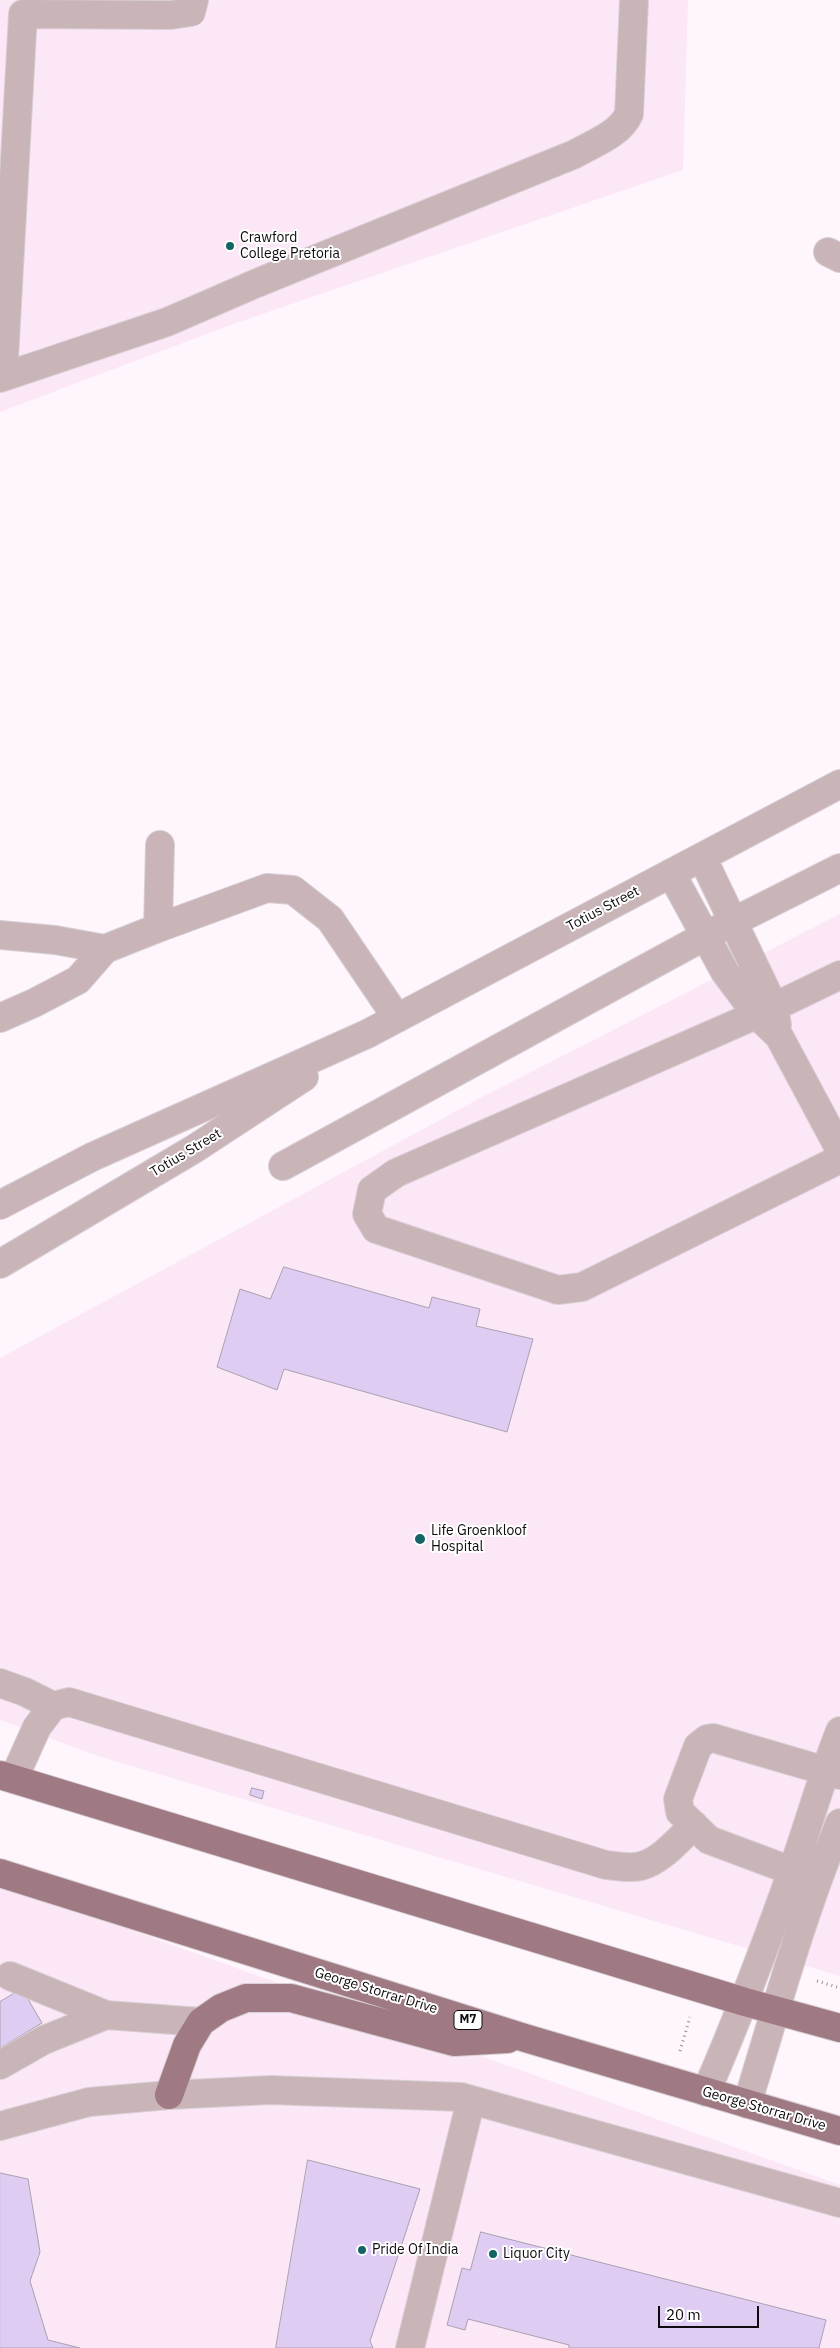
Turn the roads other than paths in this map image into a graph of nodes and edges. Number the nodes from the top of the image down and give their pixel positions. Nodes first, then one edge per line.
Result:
1 (194, 0) edge
2 (634, 0) edge
3 (11, 14) edge
4 (1, 378) edge
5 (840, 784) edge
6 (160, 845) dead end
7 (702, 857) junction
8 (840, 868) edge
9 (671, 873) junction
10 (734, 923) junction
11 (158, 928) junction
12 (0, 935) edge
13 (705, 936) junction
14 (105, 949) junction
15 (840, 975) edge
16 (766, 1011) junction
17 (0, 1018) edge
18 (397, 1018) junction
19 (367, 1034) junction
20 (840, 1150) edge
21 (840, 1159) edge
22 (283, 1166) dead end
23 (0, 1205) edge
24 (0, 1264) edge
25 (0, 1683) edge
26 (53, 1706) junction
27 (840, 1731) edge
28 (832, 1772) edge
29 (7, 1777) edge
30 (840, 1823) edge
31 (694, 1825) junction
32 (795, 1862) junction
33 (831, 1869) edge
34 (0, 1873) edge
35 (10, 1976) dead end
36 (745, 2002) junction
37 (776, 2010) junction
38 (106, 2015) junction
39 (201, 2022) junction
40 (840, 2028) edge
41 (524, 2038) junction
42 (0, 2065) edge
43 (706, 2092) junction
44 (169, 2095) junction
45 (472, 2100) junction
46 (747, 2104) junction
47 (0, 2126) edge
48 (840, 2131) edge
49 (840, 2203) edge
50 (410, 2348) edge

1 - 3 street
2 - 4 street
3 - 4 street
5 - 7 street, Totius Street
6 - 11 street
7 - 9 street, Totius Street
7 - 10 street
8 - 10 street
9 - 13 street
9 - 18 street, Totius Street
10 - 13 street
10 - 16 street
11 - 14 street
11 - 18 street
12 - 14 street
13 - 16 street
13 - 22 street
14 - 17 street
15 - 16 street
16 - 20 street
16 - 21 street
18 - 19 street, Totius Street
19 - 23 street, Totius Street
19 - 24 street, Totius Street
25 - 26 street
26 - 29 street
26 - 31 street
27 - 28 street
28 - 31 street
28 - 32 street
29 - 36 main road
30 - 33 street
31 - 32 street
32 - 33 street
32 - 36 street
33 - 37 street
34 - 41 main road, George Storrar Drive / M7
35 - 38 street
36 - 37 main road
36 - 43 street
37 - 40 main road
37 - 46 street
38 - 39 street
38 - 42 street
39 - 41 main road
39 - 44 main road
41 - 43 main road, George Storrar Drive / M7
43 - 46 main road, George Storrar Drive / M7
44 - 45 street
44 - 47 street
45 - 49 street
45 - 50 street
46 - 48 main road, George Storrar Drive / M7

